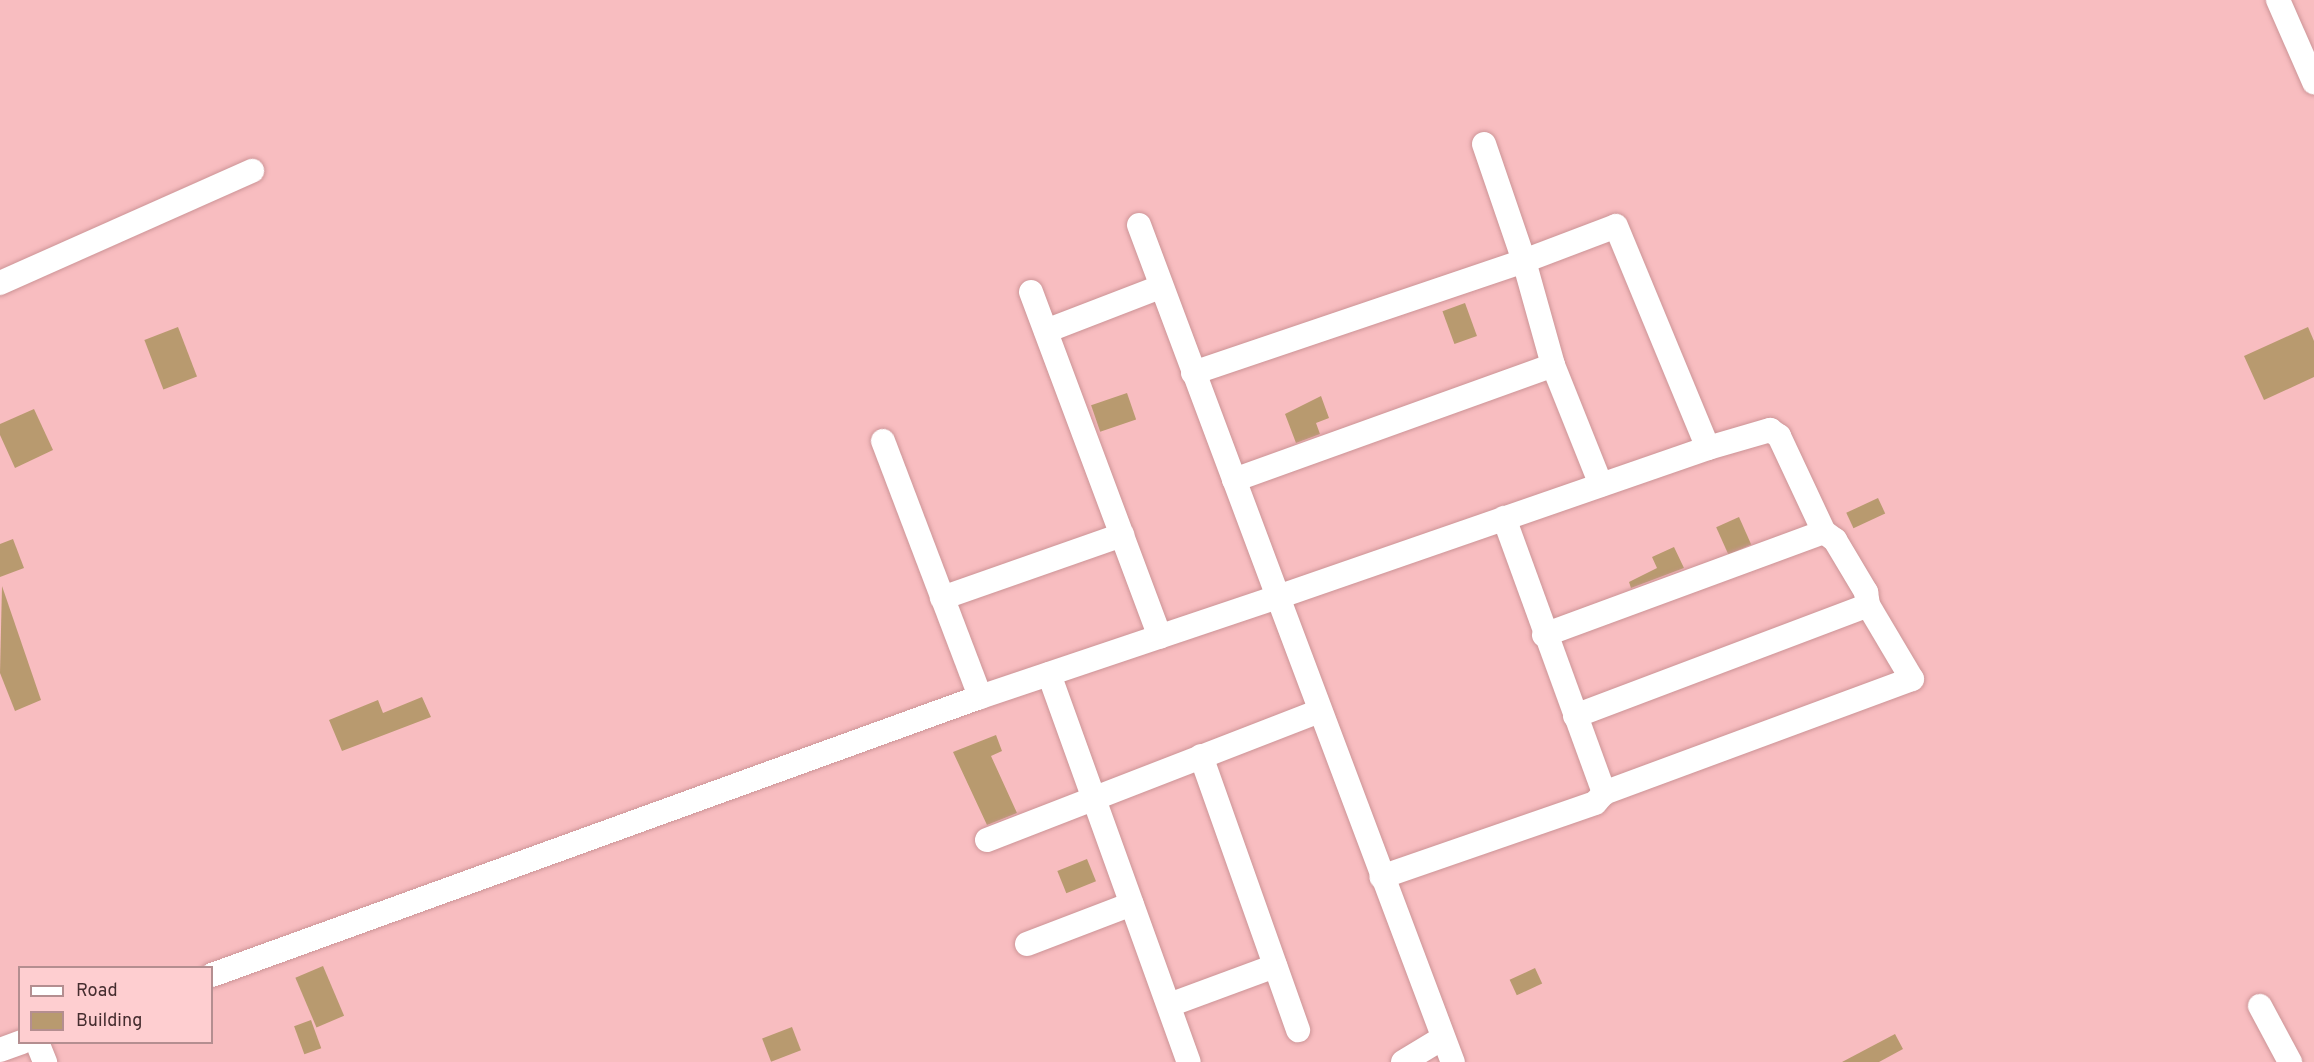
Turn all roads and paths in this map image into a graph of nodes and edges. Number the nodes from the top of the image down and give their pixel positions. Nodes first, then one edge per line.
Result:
1 (2278, 0) edge
2 (2314, 82) edge
3 (1484, 144) dead end
4 (252, 171) dead end
5 (1139, 225) dead end
6 (1524, 261) junction
7 (0, 283) edge
8 (1160, 287) junction
9 (1031, 292) dead end
10 (1046, 331) junction
11 (1553, 365) junction
12 (1193, 373) junction
13 (883, 441) dead end
14 (1708, 447) junction
15 (1234, 480) junction
16 (1601, 485) junction
17 (1504, 518) junction
18 (1824, 532) junction
19 (1122, 535) junction
20 (1278, 597) junction
21 (942, 598) junction
22 (1868, 605) junction
23 (1544, 634) junction
24 (1160, 637) junction
25 (1049, 674) junction
26 (980, 697) junction
27 (1320, 711) junction
28 (1575, 716) junction
29 (1201, 756) junction
30 (1604, 793) junction
31 (1095, 798) junction
32 (987, 840) dead end
33 (1381, 877) junction
34 (1132, 904) junction
35 (1027, 944) dead end
36 (1275, 966) junction
37 (213, 975) edge
38 (1169, 1005) junction
39 (2260, 1006) dead end
40 (1298, 1030) dead end
41 (1441, 1039) junction
42 (18, 1043) edge
43 (38, 1044) edge
44 (0, 1050) edge
45 (45, 1062) edge
46 (1189, 1062) edge
47 (1402, 1062) edge
48 (1453, 1062) edge
49 (2290, 1062) edge

1 - 2 street
3 - 6 street
4 - 7 street
5 - 8 street
6 - 11 street
6 - 12 street
6 - 14 street
8 - 10 street
8 - 12 street
9 - 10 street
10 - 19 street
11 - 15 street
11 - 16 street
12 - 15 street
13 - 21 street
14 - 16 street
14 - 18 street
15 - 20 street
16 - 17 street
17 - 20 street
17 - 23 street
18 - 22 street
18 - 23 street
19 - 21 street
19 - 24 street
20 - 24 street
20 - 27 street
21 - 26 street
22 - 28 street
22 - 30 street
23 - 28 street
24 - 25 street
25 - 26 street
25 - 31 street
26 - 37 street
27 - 29 street
27 - 33 street
28 - 30 street
29 - 31 street
29 - 36 street
30 - 33 street
31 - 32 street
31 - 34 street
33 - 41 street
34 - 35 street
34 - 38 street
36 - 38 street
36 - 40 street
38 - 46 street
39 - 49 street
41 - 47 street
41 - 48 street
42 - 44 street
43 - 45 street

